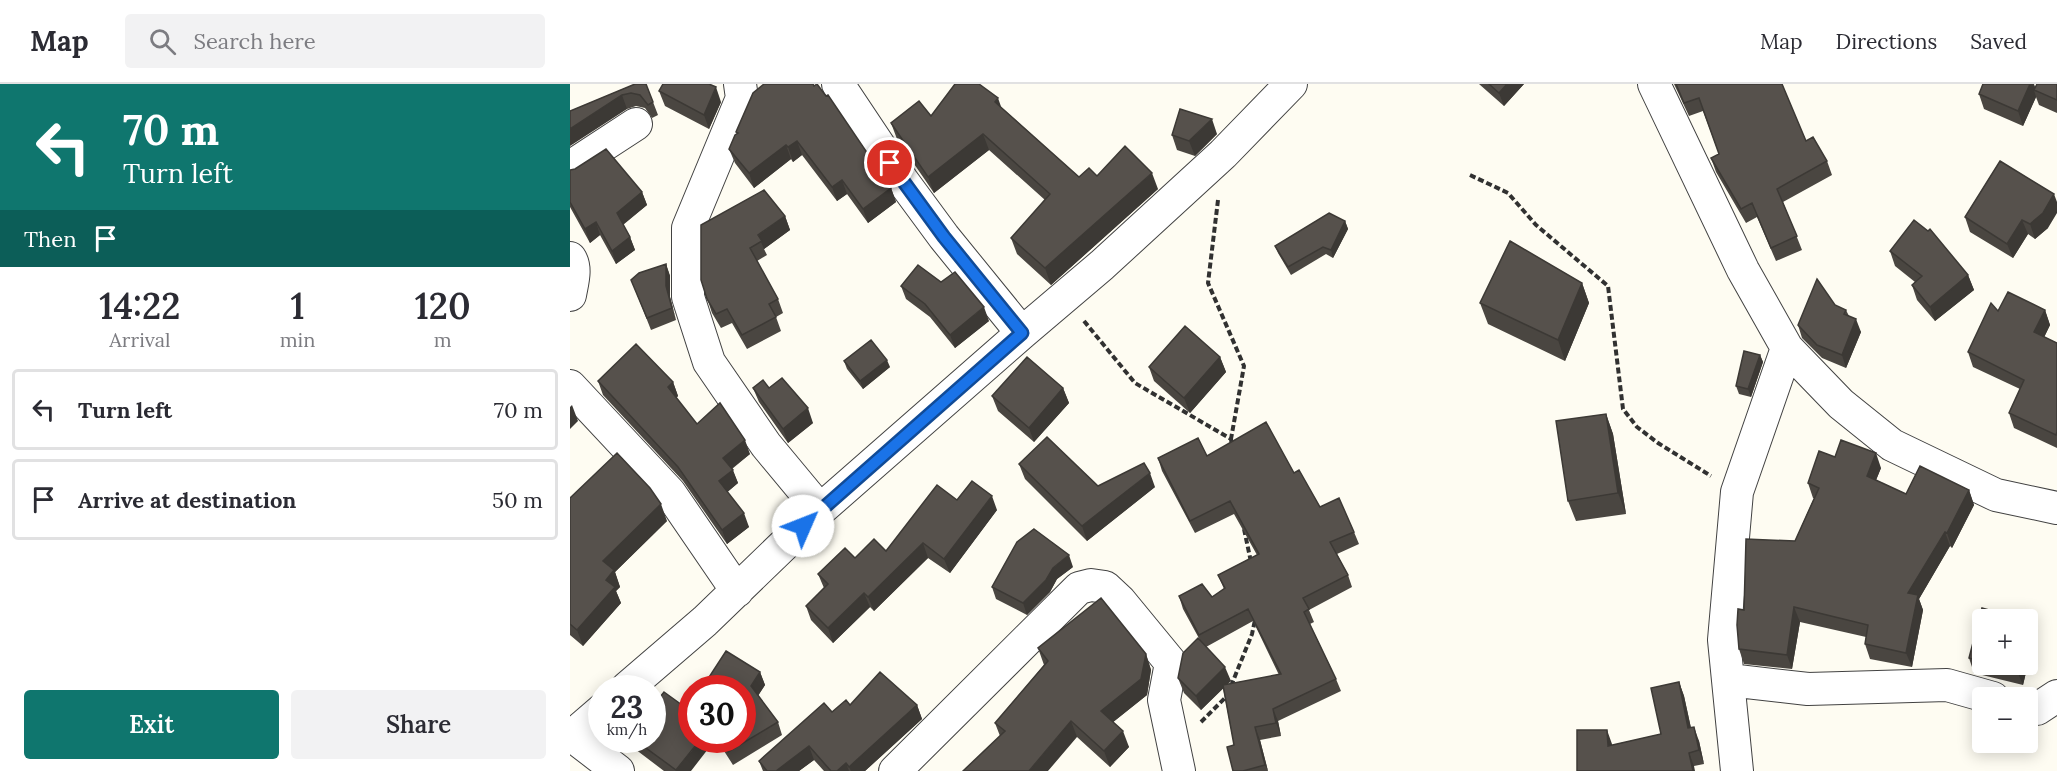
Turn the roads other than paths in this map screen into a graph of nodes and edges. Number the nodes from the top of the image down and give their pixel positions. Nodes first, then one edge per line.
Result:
1 (740, 84) edge
2 (838, 84) edge
3 (1291, 84) edge
4 (1654, 84) edge
5 (636, 124) dead end
6 (570, 166) edge
7 (570, 258) edge
8 (570, 295) edge
9 (1022, 333) junction
10 (1787, 348) junction
11 (570, 386) edge
12 (2057, 508) edge
13 (820, 510) junction
14 (737, 591) junction
15 (642, 675) edge
16 (1729, 680) junction
17 (1972, 692) edge
18 (2057, 696) edge
19 (2038, 708) edge
20 (1177, 760) edge
21 (895, 771) edge
22 (1737, 771) edge

1 - 13 street
2 - 9 street
3 - 9 street
4 - 10 street
5 - 6 street
7 - 8 street
9 - 13 street
10 - 12 street
10 - 16 street
11 - 14 street
13 - 14 street
14 - 15 street
16 - 17 street
16 - 22 street
18 - 19 street
20 - 21 street

